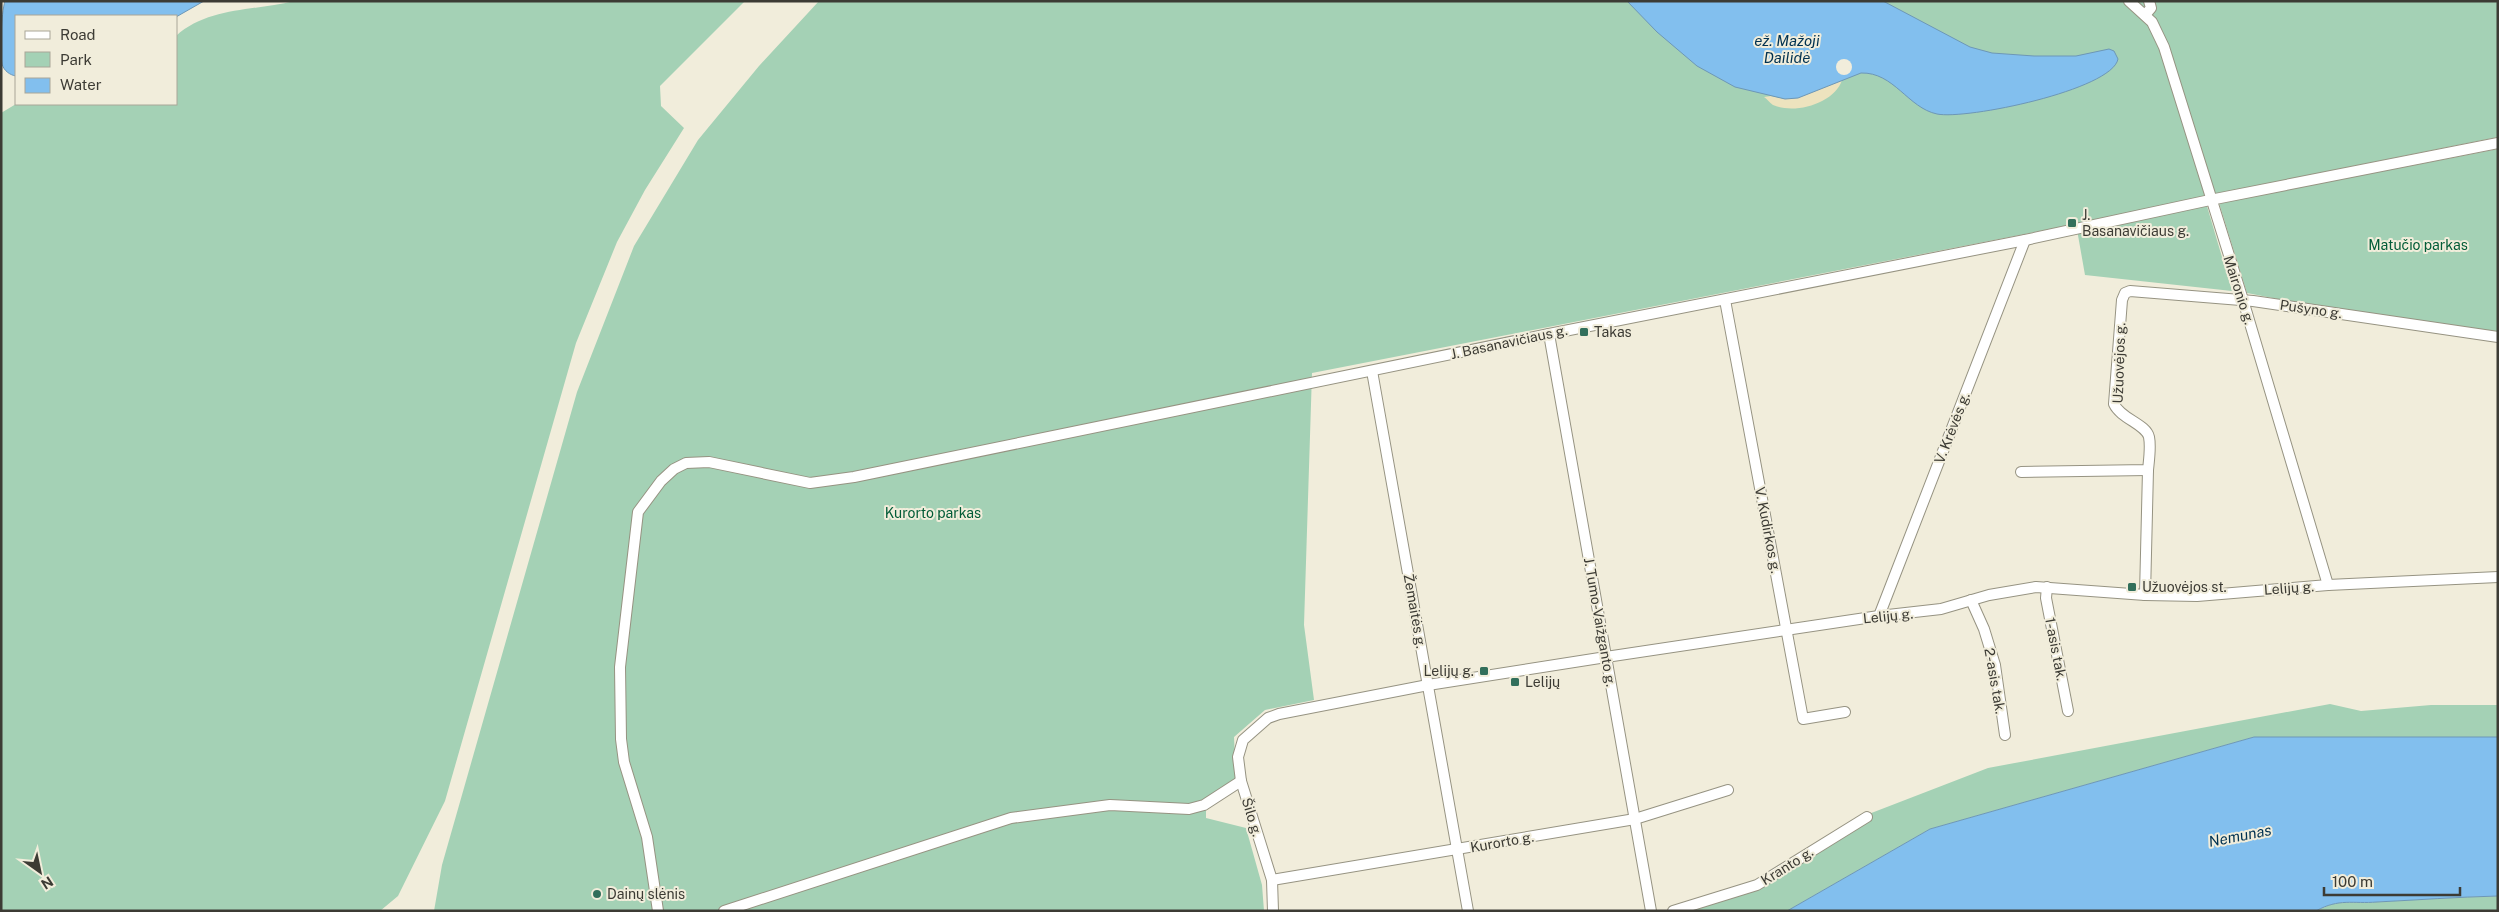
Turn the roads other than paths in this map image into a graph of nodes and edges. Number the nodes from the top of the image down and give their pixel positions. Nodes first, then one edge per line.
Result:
1 (2129, 1) edge
2 (2149, 1) edge
3 (2145, 15) junction
4 (2498, 143) edge
5 (2210, 200) junction
6 (2025, 240) junction
7 (2124, 294) joint
8 (1725, 300) junction
9 (2243, 300) junction
10 (1549, 334) junction
11 (2498, 337) edge
12 (1372, 371) junction
13 (2148, 470) junction
14 (2021, 472) dead end
15 (2498, 577) edge
16 (2328, 585) junction
17 (2047, 587) junction
18 (2145, 595) junction
19 (1971, 600) junction
20 (1879, 616) junction
21 (1787, 631) junction
22 (1606, 657) junction
23 (1428, 685) junction
24 (2068, 711) dead end
25 (1845, 712) dead end
26 (1256, 728) joint
27 (2004, 735) dead end
28 (1241, 781) junction
29 (1728, 790) dead end
30 (1867, 817) dead end
31 (1635, 819) junction
32 (1458, 850) junction
33 (1272, 880) junction
34 (658, 911) edge
35 (724, 911) edge
36 (1273, 911) edge
37 (1468, 911) edge
38 (1651, 911) edge
39 (1673, 911) edge

1 - 3 street, Maironio g.
2 - 3 street
3 - 5 street, Maironio g.
4 - 5 street, J. Basanavičiaus g.
5 - 6 street, J. Basanavičiaus g.
5 - 9 street, Maironio g.
6 - 8 street, J. Basanavičiaus g.
6 - 20 street, V. Krėvės g.
7 - 9 street, Pušyno g.
7 - 13 street, Užuovėjos g.
8 - 10 street, J. Basanavičiaus g.
8 - 21 street, V. Kudirkos g.
9 - 11 street, Pušyno g.
9 - 16 street, Maironio g.
10 - 12 street, J. Basanavičiaus g.
10 - 22 street, J. Tumo-Vaižganto g.
12 - 23 street, Žemaitės g.
12 - 34 street, J. Basanavičiaus g.
13 - 14 street
13 - 18 street
15 - 16 street, Lelijų g.
16 - 18 street, Lelijų g.
17 - 18 street, Lelijų g.
17 - 19 street, Lelijų g.
17 - 24 street, 1-asis tak.
19 - 20 street, Lelijų g.
19 - 27 street, 2-asis tak.
20 - 21 street, Lelijų g.
21 - 22 street, Lelijų g.
21 - 25 street, V. Kudirkos g.
22 - 23 street, Lelijų g.
22 - 31 street, J. Tumo-Vaižganto g.
23 - 26 street, Lelijų g.
23 - 32 street, Žemaitės g.
26 - 28 street, Šilo g.
28 - 33 street, Šilo g.
28 - 35 street
29 - 31 street, Kurorto g.
30 - 39 street, Kranto g.
31 - 32 street, Kurorto g.
31 - 38 street, J. Tumo-Vaižganto g.
32 - 33 street, Kurorto g.
32 - 37 street, Žemaitės g.
33 - 36 street, Šilo g.

